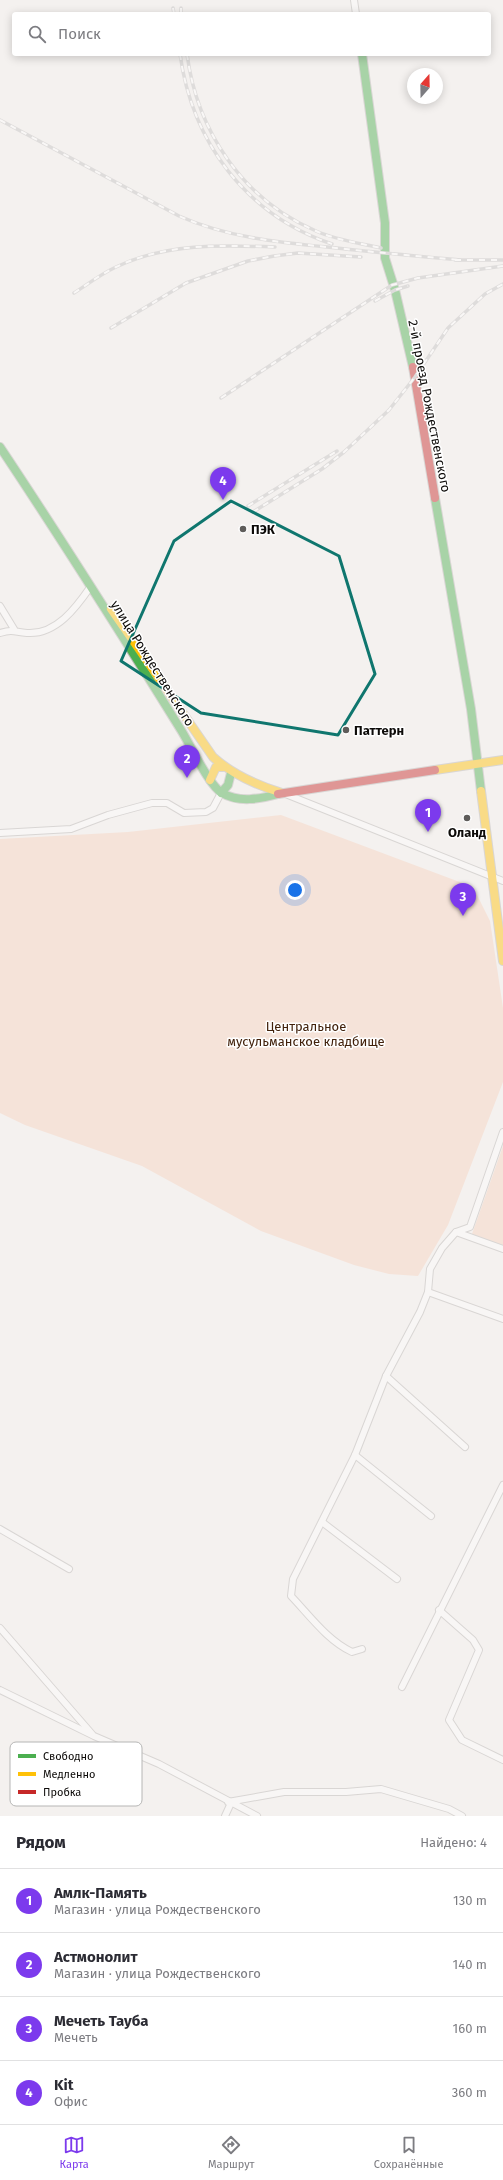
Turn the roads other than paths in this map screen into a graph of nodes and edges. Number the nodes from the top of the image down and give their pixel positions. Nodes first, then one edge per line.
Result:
1 (354, 0) edge
2 (356, 12) edge
3 (362, 56) edge
4 (0, 447) edge
5 (73, 556) junction
6 (91, 586) junction
7 (0, 606) edge
8 (14, 629) junction
9 (0, 633) edge
10 (503, 760) edge
11 (478, 764) junction
12 (223, 767) junction
13 (231, 773) junction
14 (210, 780) junction
15 (221, 793) junction
16 (283, 793) junction
17 (0, 833) edge
18 (492, 877) junction
19 (503, 881) edge
20 (503, 961) edge
21 (503, 1132) edge
22 (456, 1232) junction
23 (503, 1249) edge
24 (428, 1292) junction
25 (503, 1319) edge
26 (386, 1376) junction
27 (465, 1447) dead end
28 (355, 1456) junction
29 (503, 1485) edge
30 (431, 1516) dead end
31 (322, 1522) junction
32 (0, 1530) edge
33 (69, 1569) dead end
34 (397, 1579) dead end
35 (439, 1610) junction
36 (0, 1628) edge
37 (362, 1650) dead end
38 (402, 1687) dead end
39 (0, 1690) edge
40 (94, 1736) junction
41 (108, 1742) edge
42 (142, 1757) edge
43 (503, 1760) edge
44 (230, 1803) junction
45 (225, 1816) edge
46 (257, 1816) edge
47 (462, 1816) edge

1 - 2 street
3 - 11 main road, 2-й проезд Рождественского
4 - 5 main road, улица Рождественского
5 - 6 main road, улица Рождественского
5 - 12 main road
6 - 8 street
6 - 14 main road, улица Рождественского
7 - 8 street
8 - 9 street
10 - 11 main road
11 - 16 main road
11 - 18 main road, 2-й проезд Рождественского
12 - 13 main road
12 - 14 main road
13 - 15 main road
13 - 16 main road
14 - 15 main road, улица Рождественского
15 - 16 main road
15 - 17 street
16 - 18 street
18 - 19 street
18 - 20 main road, 2-й проезд Рождественского
21 - 22 street
22 - 23 street
22 - 24 street
24 - 25 street
24 - 26 street
26 - 27 street
26 - 28 street
28 - 30 street
28 - 31 street
29 - 35 street
31 - 34 street
31 - 37 street
32 - 33 street
35 - 38 street
35 - 43 street
36 - 40 street
39 - 40 street
40 - 41 street
42 - 44 street
44 - 45 street
44 - 46 street
44 - 47 street

